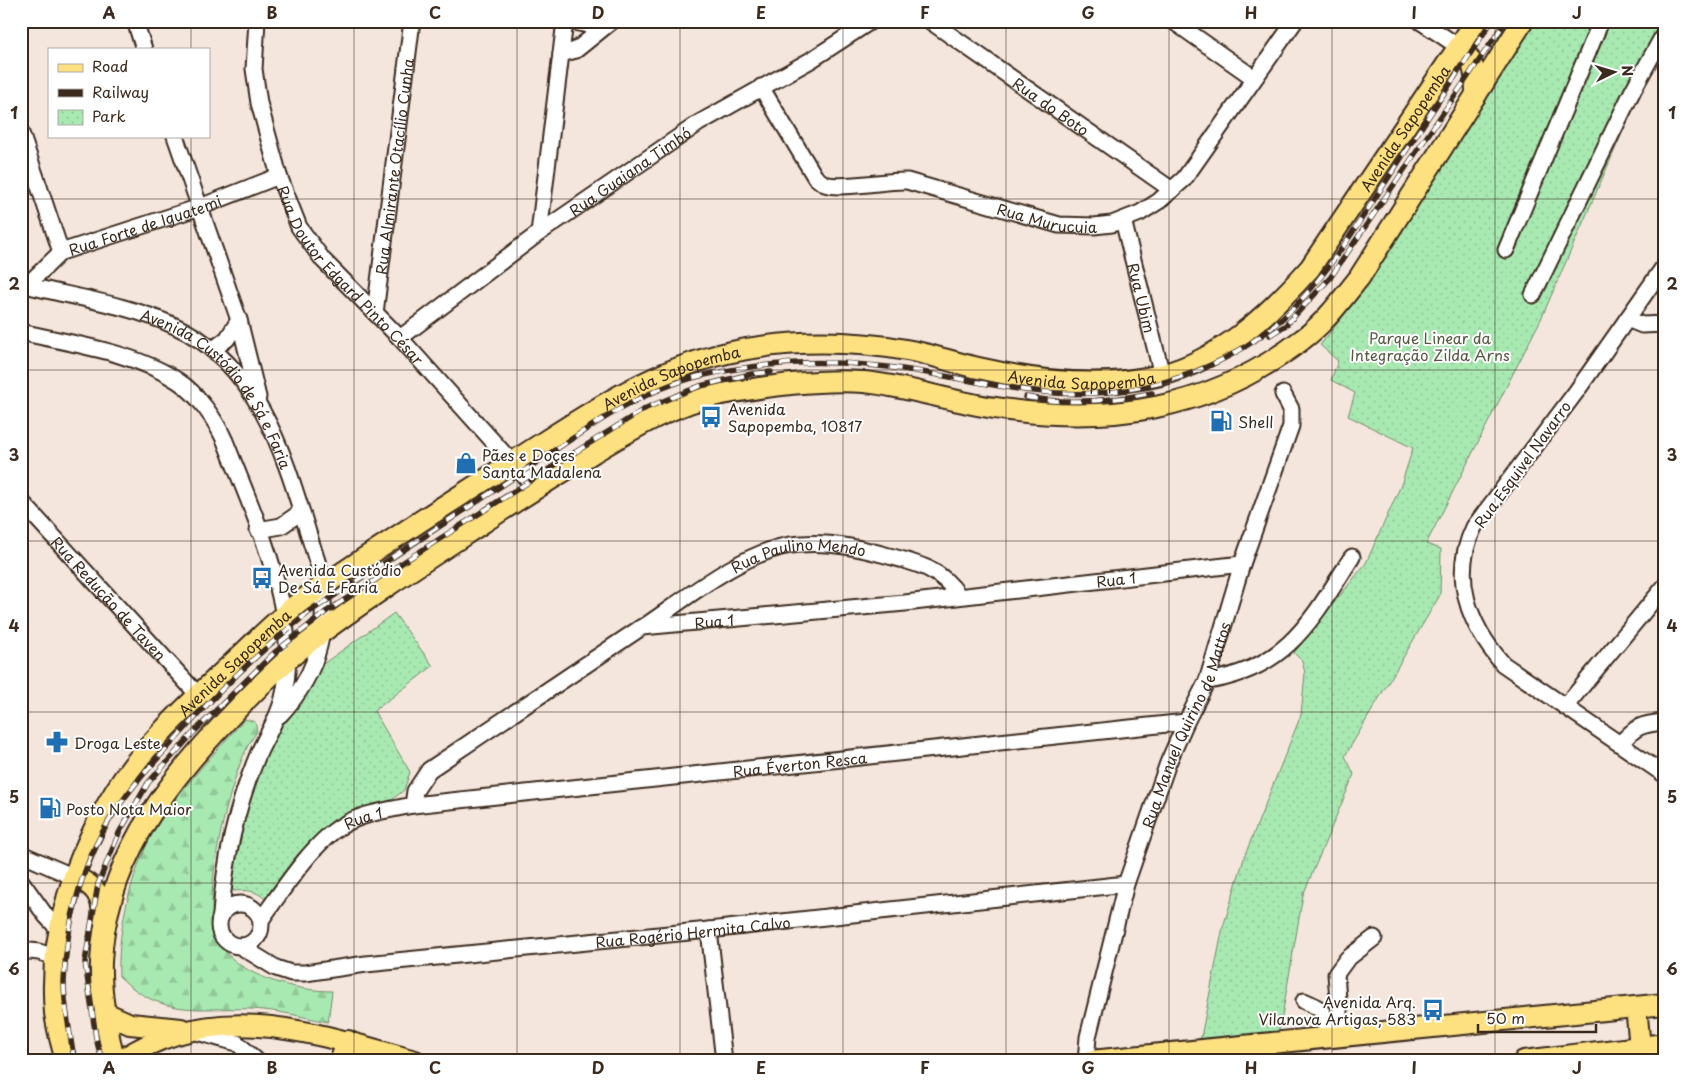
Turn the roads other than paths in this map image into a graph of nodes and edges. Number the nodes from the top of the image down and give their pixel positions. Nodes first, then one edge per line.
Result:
1 (135, 21) edge
2 (257, 21) edge
3 (412, 21) edge
4 (566, 21) edge
5 (871, 21) edge
6 (930, 21) edge
7 (1173, 21) edge
8 (1295, 21) edge
9 (1420, 21) edge
10 (1476, 21) edge
11 (1523, 21) edge
12 (1601, 21) edge
13 (1665, 32) edge
14 (1458, 47) junction
15 (144, 48) edge
16 (560, 54) junction
17 (1254, 78) junction
18 (762, 86) junction
19 (1476, 95) junction
20 (21, 133) edge
21 (176, 138) edge
22 (279, 176) junction
23 (1172, 190) junction
24 (200, 207) junction
25 (1123, 220) junction
26 (539, 233) junction
27 (1506, 250) dead end
28 (62, 252) junction
29 (1665, 265) edge
30 (23, 287) edge
31 (1533, 295) dead end
32 (375, 313) junction
33 (1626, 319) junction
34 (239, 320) junction
35 (1665, 324) edge
36 (21, 332) edge
37 (400, 338) junction
38 (212, 350) junction
39 (1162, 375) junction
40 (1283, 394) dead end
41 (259, 403) junction
42 (512, 462) junction
43 (534, 488) junction
44 (21, 501) edge
45 (301, 512) junction
46 (306, 529) junction
47 (258, 530) junction
48 (263, 546) junction
49 (1352, 556) dead end
50 (1242, 564) junction
51 (323, 586) junction
52 (1665, 586) edge
53 (959, 596) junction
54 (285, 614) junction
55 (642, 627) junction
56 (322, 633) junction
57 (287, 660) junction
58 (1207, 680) junction
59 (198, 695) junction
60 (1565, 707) junction
61 (276, 721) junction
62 (1186, 722) junction
63 (1665, 722) edge
64 (1620, 744) junction
65 (1665, 775) edge
66 (413, 805) junction
67 (21, 854) edge
68 (226, 870) junction
69 (74, 877) junction
70 (21, 881) edge
71 (1126, 884) junction
72 (251, 910) junction
73 (221, 915) junction
74 (709, 930) junction
75 (60, 931) junction
76 (104, 932) junction
77 (1374, 938) dead end
78 (256, 939) junction
79 (240, 946) junction
80 (21, 950) edge
81 (56, 957) junction
82 (263, 961) junction
83 (1304, 1001) dead end
84 (1665, 1004) edge
85 (1636, 1007) junction
86 (104, 1012) junction
87 (188, 1030) junction
88 (1334, 1038) junction
89 (1665, 1044) edge
90 (1640, 1047) junction
91 (340, 1054) edge
92 (408, 1059) edge
93 (66, 1061) edge
94 (114, 1061) edge
95 (120, 1061) edge
96 (257, 1061) edge
97 (724, 1061) edge
98 (1086, 1061) edge
99 (1091, 1061) edge
100 (1524, 1061) edge

1 - 15 street
2 - 22 street, Rua Doutor Edgard Pinto César
3 - 32 street, Rua Almirante Otacílio Cunha
4 - 16 street
4 - 16 street
5 - 18 street, Rua Guaiana Timbó
6 - 23 street, Rua do Boto
7 - 17 street
8 - 17 street, Rua Murucuia
9 - 14 street
10 - 14 main road, Avenida Sapopemba
11 - 19 main road, Avenida Sapopemba
12 - 27 street
13 - 31 street
14 - 19 main road
14 - 39 main road, Avenida Sapopemba
16 - 26 street
17 - 23 street, Rua Murucuia
18 - 25 street, Rua Murucuia
18 - 26 street, Rua Guaiana Timbó
19 - 43 main road, Avenida Sapopemba
20 - 28 street
21 - 24 street
22 - 24 street, Rua Forte de Iguatemi
22 - 32 street, Rua Doutor Edgard Pinto César
23 - 25 street, Rua Murucuia
24 - 28 street, Rua Forte de Iguatemi
24 - 34 street
25 - 39 street, Rua Ubim
26 - 37 street, Rua Guaiana Timbó
28 - 30 street, Rua Forte de Iguatemi
29 - 33 street, Rua Esquivel Navarro
30 - 38 street, Avenida Custódio de Sá e Faria
32 - 37 street, Rua Doutor Edgard Pinto César
33 - 35 street
33 - 60 street, Rua Esquivel Navarro
34 - 38 street
34 - 41 street
36 - 47 street, Avenida Custódio de Sá e Faria
37 - 42 street, Rua Doutor Edgard Pinto César
38 - 41 street, Avenida Custódio de Sá e Faria
39 - 42 main road, Avenida Sapopemba
40 - 50 street, Rua Manuel Quirino de Mattos
41 - 45 street, Avenida Custódio de Sá e Faria
42 - 43 street, Rua Doutor Edgard Pinto César
42 - 51 main road, Avenida Sapopemba
43 - 56 main road, Avenida Sapopemba
44 - 59 street, Rua Redução de Taven
45 - 46 street, Avenida Custódio de Sá e Faria
45 - 47 street
46 - 48 street
46 - 51 street, Avenida Custódio de Sá e Faria
47 - 48 street, Avenida Custódio de Sá e Faria
48 - 54 street, Avenida Custódio de Sá e Faria
49 - 58 street
50 - 53 street, Rua 1
50 - 58 street, Rua Manuel Quirino de Mattos
51 - 54 main road, Avenida Sapopemba
51 - 56 street, Avenida Custódio de Sá e Faria
52 - 60 street
53 - 55 street, Rua 1
53 - 55 street, Rua Paulino Mendo
54 - 57 street, Avenida Custódio de Sá e Faria
54 - 59 main road, Avenida Sapopemba
55 - 66 street, Rua 1
56 - 57 main road, Avenida Sapopemba
56 - 61 street, Avenida Custódio de Sá e Faria
57 - 61 street, Avenida Custódio de Sá e Faria
57 - 76 main road, Avenida Sapopemba
58 - 62 street, Rua Manuel Quirino de Mattos
59 - 69 main road, Avenida Sapopemba
60 - 64 street, Rua Esquivel Navarro
61 - 68 street
62 - 66 street, Rua Éverton Resca
62 - 71 street, Rua Manuel Quirino de Mattos
63 - 64 street
64 - 65 street, Rua Esquivel Navarro
66 - 72 street, Rua 1
67 - 69 street
68 - 72 street
68 - 73 street
69 - 75 main road, Avenida Sapopemba
69 - 76 main road
70 - 75 street
71 - 74 street, Rua Rogério Hermita Calvo
71 - 98 street, Rua Manuel Quirino de Mattos
72 - 73 street
72 - 78 street
73 - 79 street
74 - 82 street, Rua Rogério Hermita Calvo
74 - 97 street
75 - 81 main road, Avenida Sapopemba
76 - 86 main road, Avenida Sapopemba
77 - 88 street
78 - 79 street
78 - 82 street
79 - 82 street, Rua Rogério Hermita Calvo
80 - 81 street
81 - 93 main road, Avenida Sapopemba
83 - 88 street
84 - 85 main road
85 - 88 main road
85 - 90 main road
86 - 87 main road
86 - 94 main road, Avenida Sapopemba
87 - 91 main road
87 - 95 main road
87 - 96 street
88 - 99 main road
89 - 90 main road
90 - 100 main road
91 - 92 main road

